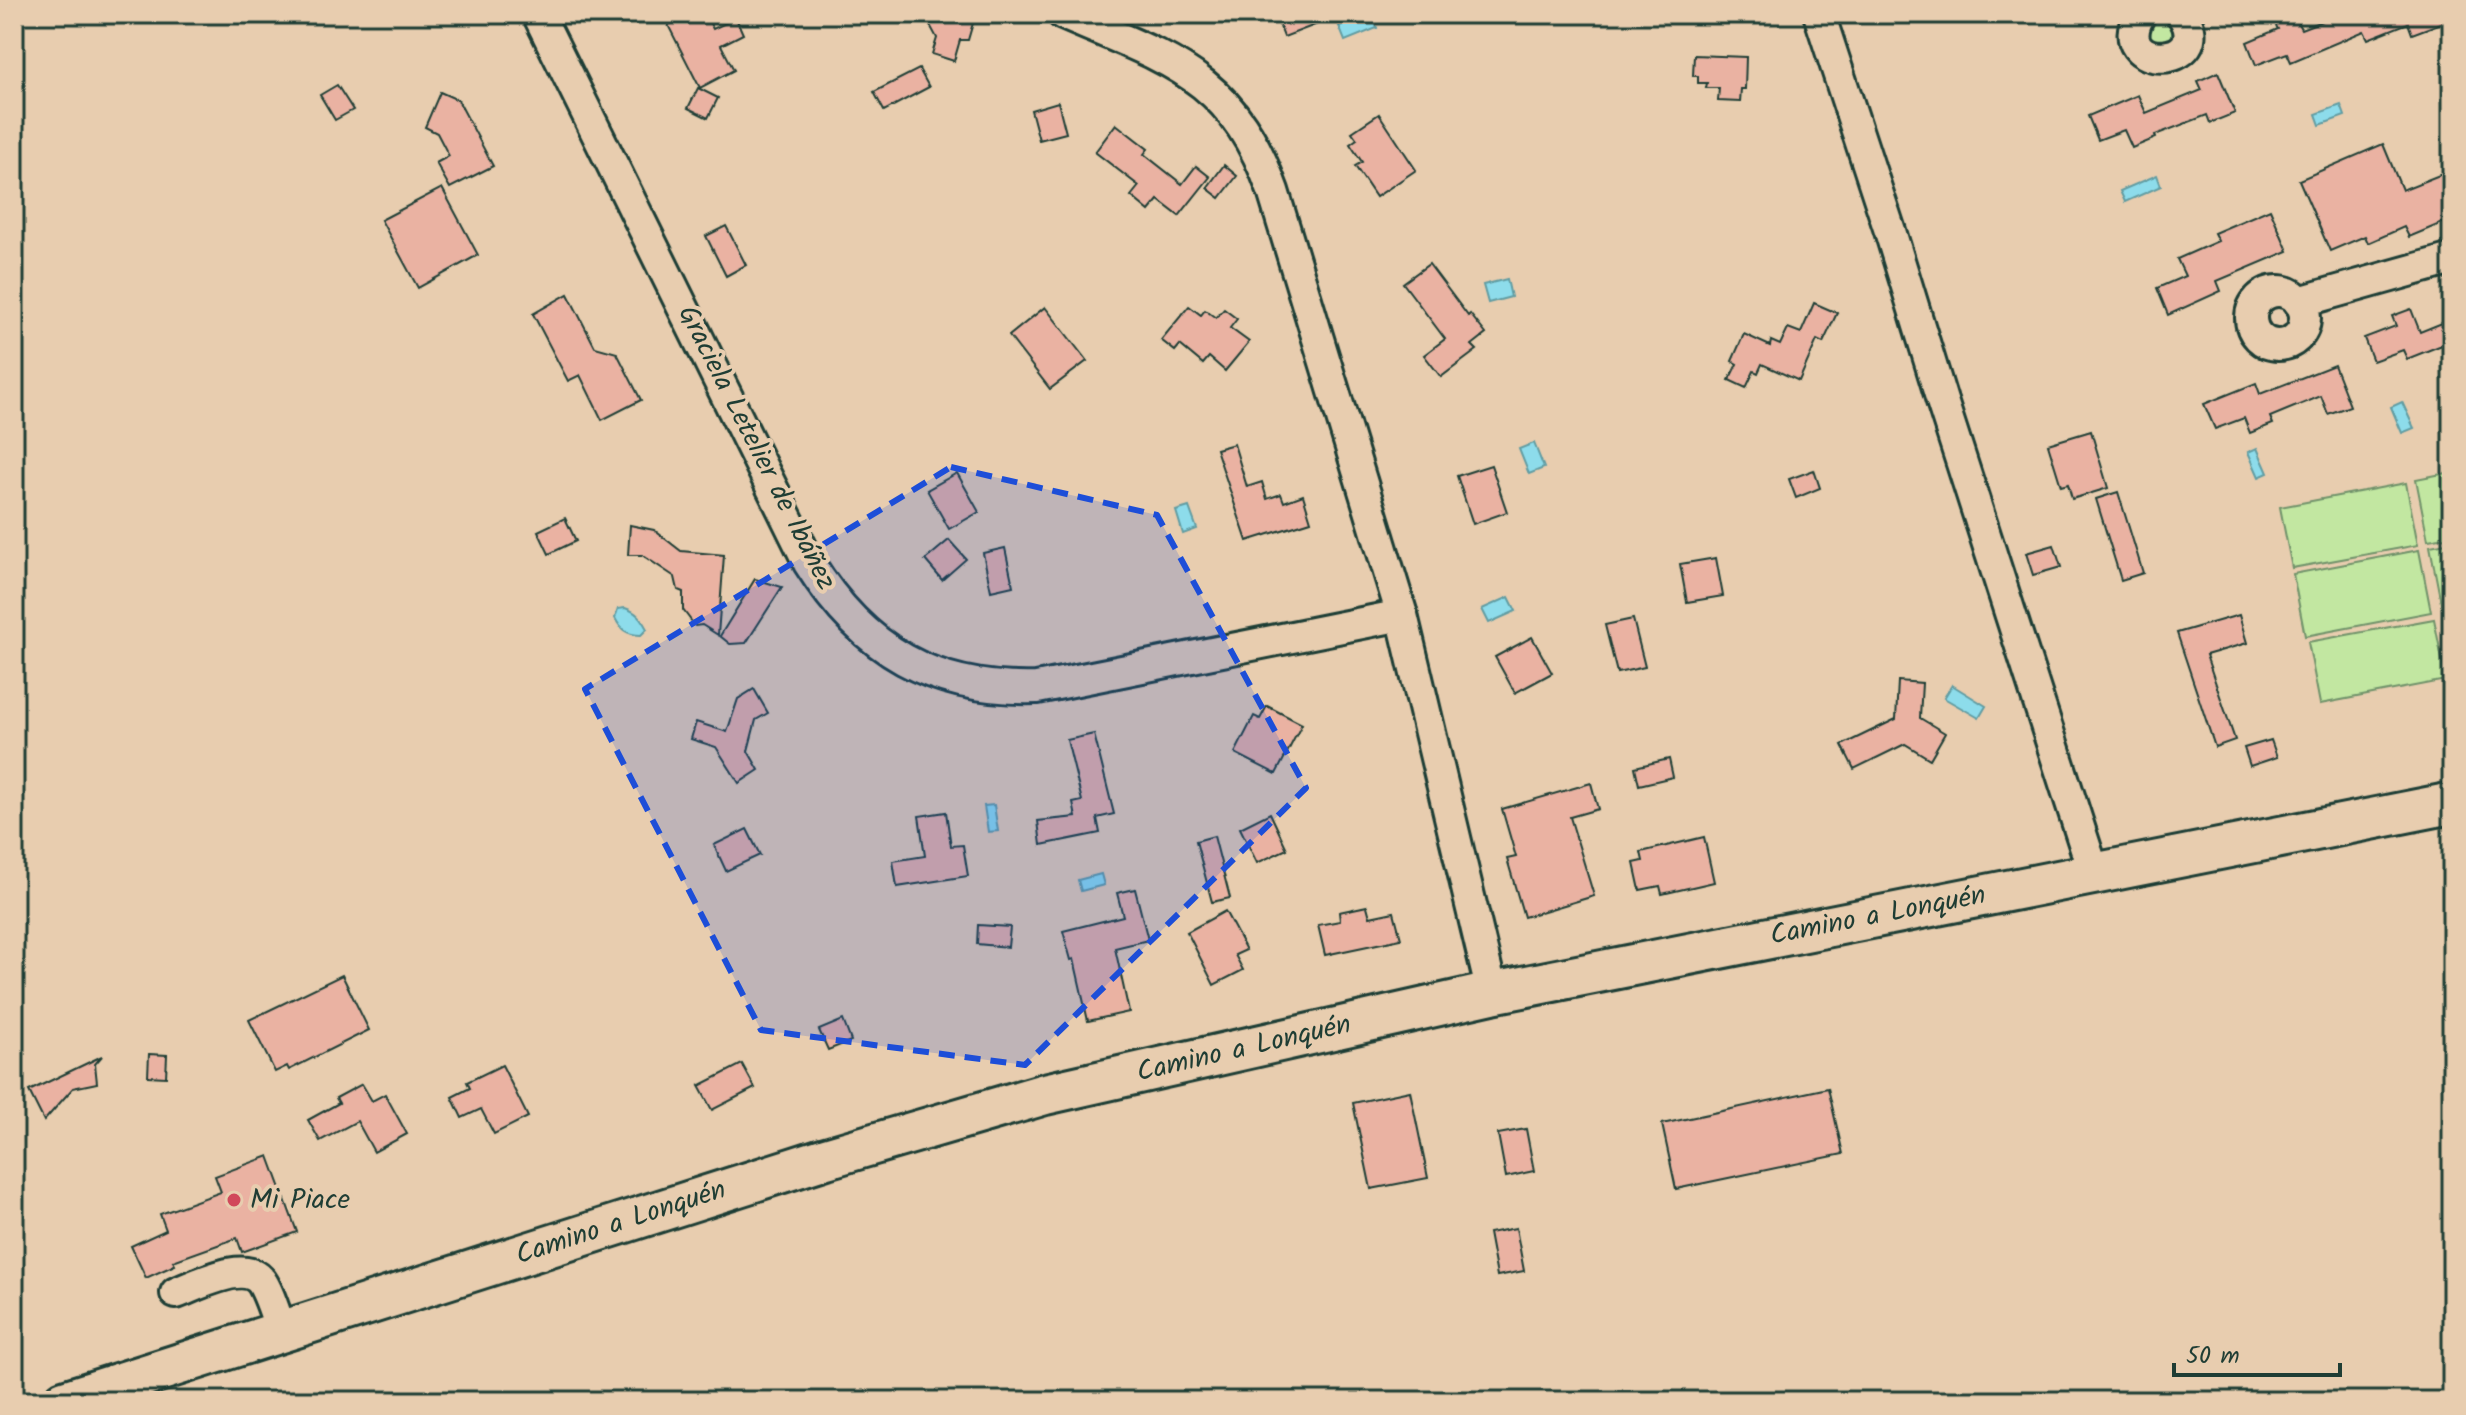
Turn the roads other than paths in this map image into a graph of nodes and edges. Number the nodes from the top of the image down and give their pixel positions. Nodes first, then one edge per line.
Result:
1 (538, 14) edge
2 (1063, 14) edge
3 (1819, 14) edge
4 (2140, 14) edge
5 (2188, 16) edge
6 (2452, 259) edge
7 (2299, 302) dead end
8 (1402, 615) junction
9 (2452, 803) edge
10 (2094, 874) junction
11 (1492, 993) junction
12 (176, 1293) dead end
13 (281, 1331) junction
14 (64, 1401) edge

1 - 8 street, Graciela Letelier de Ibáñez
2 - 8 street
3 - 10 street
4 - 5 street
6 - 7 street
8 - 11 street
9 - 10 main road, Camino a Lonquén
10 - 11 main road, Camino a Lonquén
11 - 13 main road, Camino a Lonquén
12 - 13 street
13 - 14 main road, Camino a Lonquén

